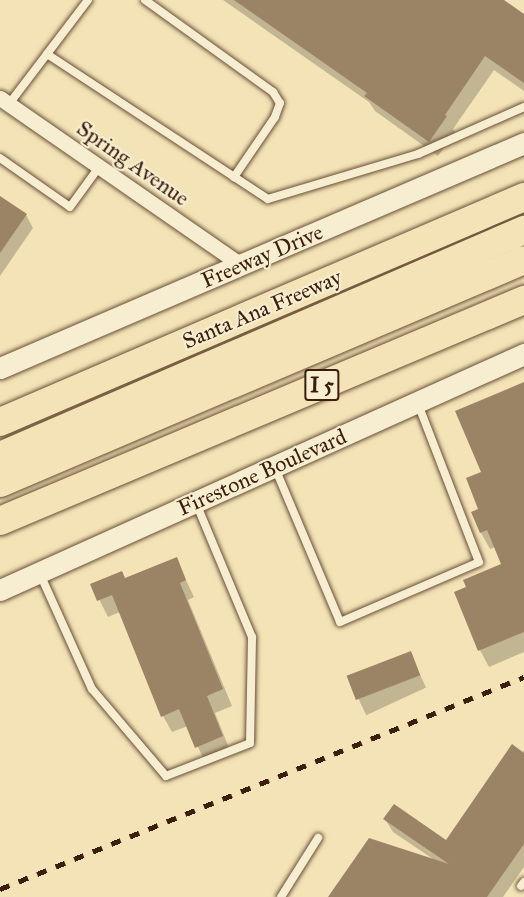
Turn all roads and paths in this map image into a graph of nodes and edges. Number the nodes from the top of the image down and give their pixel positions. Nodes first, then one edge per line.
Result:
1 (88, 0) edge
2 (145, 0) edge
3 (47, 54) junction
4 (4, 101) edge
5 (524, 107) edge
6 (524, 143) edge
7 (0, 158) edge
8 (99, 167) junction
9 (234, 177) junction
10 (524, 197) edge
11 (524, 230) edge
12 (524, 260) edge
13 (241, 265) junction
14 (524, 300) edge
15 (524, 354) edge
16 (151, 357) junction
17 (0, 368) edge
18 (417, 402) junction
19 (0, 410) edge
20 (0, 422) edge
21 (0, 456) edge
22 (274, 466) junction
23 (119, 470) junction
24 (0, 483) edge
25 (195, 502) junction
26 (0, 520) edge
27 (0, 536) edge
28 (39, 572) junction
29 (0, 590) edge
30 (318, 838) dead end
31 (281, 897) edge

1 - 3 lane
2 - 9 lane
3 - 4 lane
3 - 9 lane
4 - 8 street, Spring Avenue
5 - 9 lane
6 - 13 street, Freeway Drive
7 - 8 lane
8 - 13 street, Spring Avenue
10 - 16 highway, Santa Ana Freeway
11 - 21 highway
12 - 24 highway
13 - 17 street, Freeway Drive
14 - 23 highway, I 5
15 - 18 street, Firestone Boulevard
16 - 19 highway
16 - 20 highway, Santa Ana Freeway
18 - 22 street, Firestone Boulevard
18 - 22 lane
22 - 25 street, Firestone Boulevard
23 - 26 highway, I 5
23 - 27 highway
25 - 28 street, Firestone Boulevard
25 - 28 lane
28 - 29 street, Firestone Boulevard
30 - 31 lane

